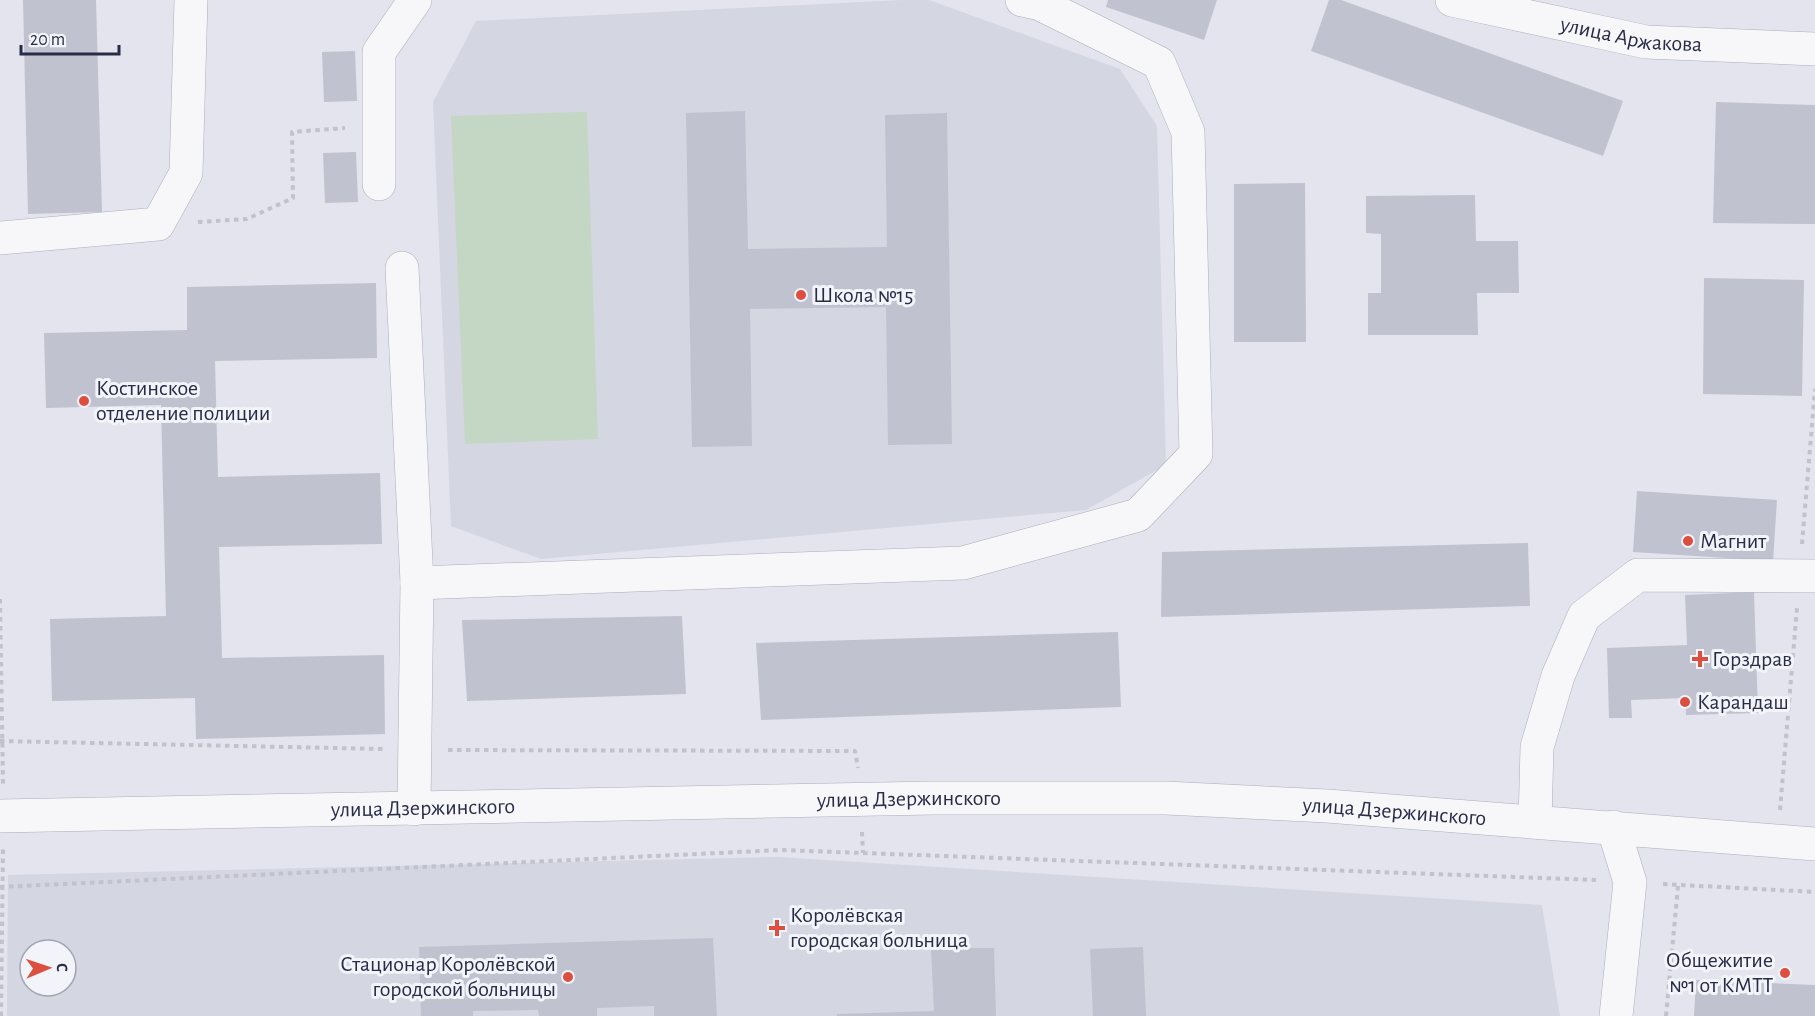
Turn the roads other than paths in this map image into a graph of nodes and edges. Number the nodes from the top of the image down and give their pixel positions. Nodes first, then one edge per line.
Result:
1 (191, 0) edge
2 (415, 0) edge
3 (1022, 0) edge
4 (1452, 0) edge
5 (1815, 48) edge
6 (379, 184) dead end
7 (0, 238) edge
8 (402, 268) dead end
9 (1815, 576) edge
10 (417, 583) junction
11 (414, 809) junction
12 (2, 816) edge
13 (1535, 822) junction
14 (1613, 827) junction
15 (1815, 844) edge
16 (1616, 1016) edge

1 - 7 street
2 - 6 street
3 - 10 street
4 - 5 street, улица Аржакова
8 - 10 street
9 - 13 street
10 - 11 street
11 - 12 street, улица Дзержинского
11 - 13 street, улица Дзержинского
13 - 14 street, улица Дзержинского
14 - 15 street, улица Дзержинского
14 - 16 street

